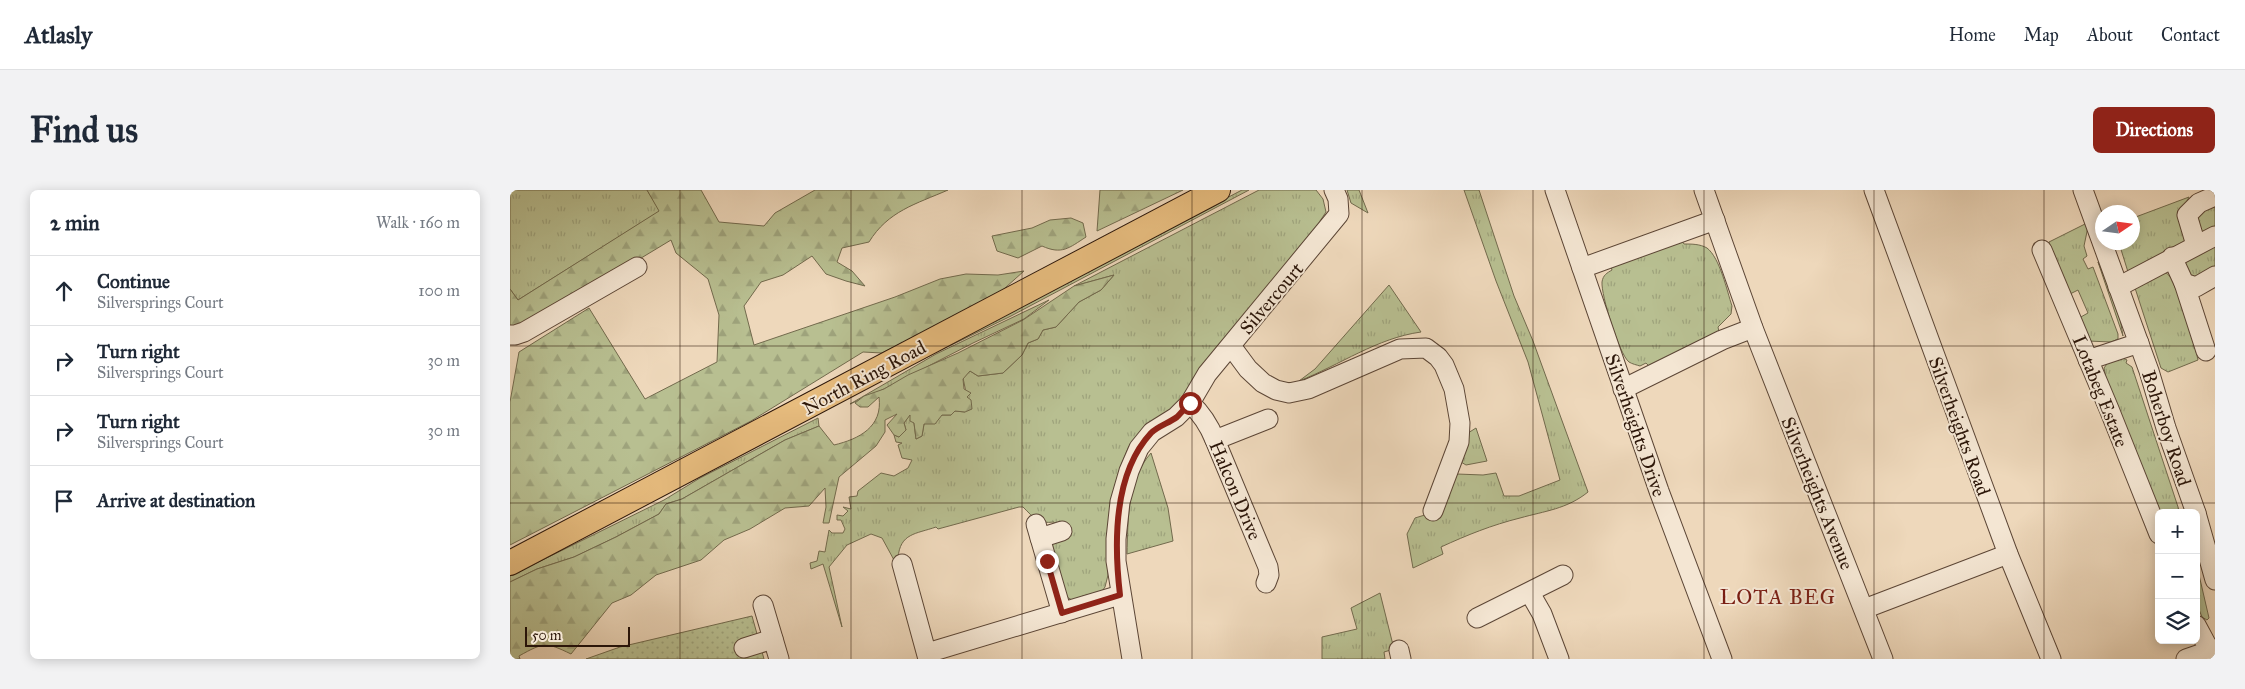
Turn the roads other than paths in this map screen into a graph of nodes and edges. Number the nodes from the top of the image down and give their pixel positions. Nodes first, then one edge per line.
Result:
1 (1218, 190) edge
2 (1334, 190) edge
3 (1555, 190) edge
4 (1704, 190) edge
5 (1874, 190) edge
6 (2083, 190) edge
7 (2215, 196) edge
8 (1715, 220) junction
9 (2215, 236) edge
10 (2196, 245) junction
11 (2042, 250) dead end
12 (2172, 257) junction
13 (637, 267) dead end
14 (1582, 268) junction
15 (2215, 276) edge
16 (2184, 283) junction
17 (2118, 287) junction
18 (1753, 328) junction
19 (510, 335) edge
20 (2139, 343) junction
21 (1231, 346) junction
22 (2206, 351) dead end
23 (2088, 360) junction
24 (1623, 389) junction
25 (1190, 403) junction
26 (1268, 419) dead end
27 (1215, 440) junction
28 (2195, 509) edge
29 (1433, 511) dead end
30 (2155, 524) edge
31 (2200, 525) edge
32 (1062, 531) dead end
33 (2008, 554) junction
34 (510, 563) edge
35 (902, 564) dead end
36 (2214, 568) edge
37 (1563, 576) dead end
38 (1266, 584) dead end
39 (1530, 593) junction
40 (1120, 595) junction
41 (763, 605) dead end
42 (1864, 609) junction
43 (1062, 613) junction
44 (1477, 618) dead end
45 (2200, 631) edge
46 (773, 639) junction
47 (744, 648) dead end
48 (2212, 650) edge
49 (927, 656) edge
50 (779, 659) edge
51 (1132, 659) edge
52 (1559, 659) edge
53 (1722, 659) edge
54 (1883, 659) edge
55 (2051, 659) edge
56 (2186, 659) edge

1 - 34 main road, North Ring Road
2 - 21 street, Silvercourt
3 - 14 street, Silverheights Drive
4 - 8 street, Silverheights Avenue
5 - 33 street, Silverheights Road
6 - 17 street, Boherboy Road
7 - 10 street
8 - 14 street
8 - 18 street, Silverheights Avenue
9 - 10 street
10 - 12 street
11 - 23 street, Lotabeg Estate
12 - 16 street
12 - 17 street
13 - 19 street
14 - 24 street, Silverheights Drive
15 - 16 street
16 - 22 street
17 - 20 street, Boherboy Road
18 - 24 street
18 - 42 street, Silverheights Avenue
20 - 23 street
20 - 28 street, Boherboy Road
21 - 25 street, Silvercourt
21 - 29 street
23 - 30 street, Lotabeg Estate
24 - 53 street, Silverheights Drive
25 - 27 street, Halcon Drive
25 - 40 street, Silvercourt
26 - 27 street
27 - 38 street, Halcon Drive
31 - 36 street, Boherboy Road
32 - 43 street
33 - 42 street
33 - 55 street, Silverheights Road
35 - 49 street
37 - 39 street
39 - 44 street
39 - 52 street
40 - 43 street
40 - 51 street, Silvercourt
41 - 46 street
42 - 54 street, Silverheights Avenue
43 - 49 street
45 - 48 street
46 - 47 street
46 - 50 street
48 - 56 street

